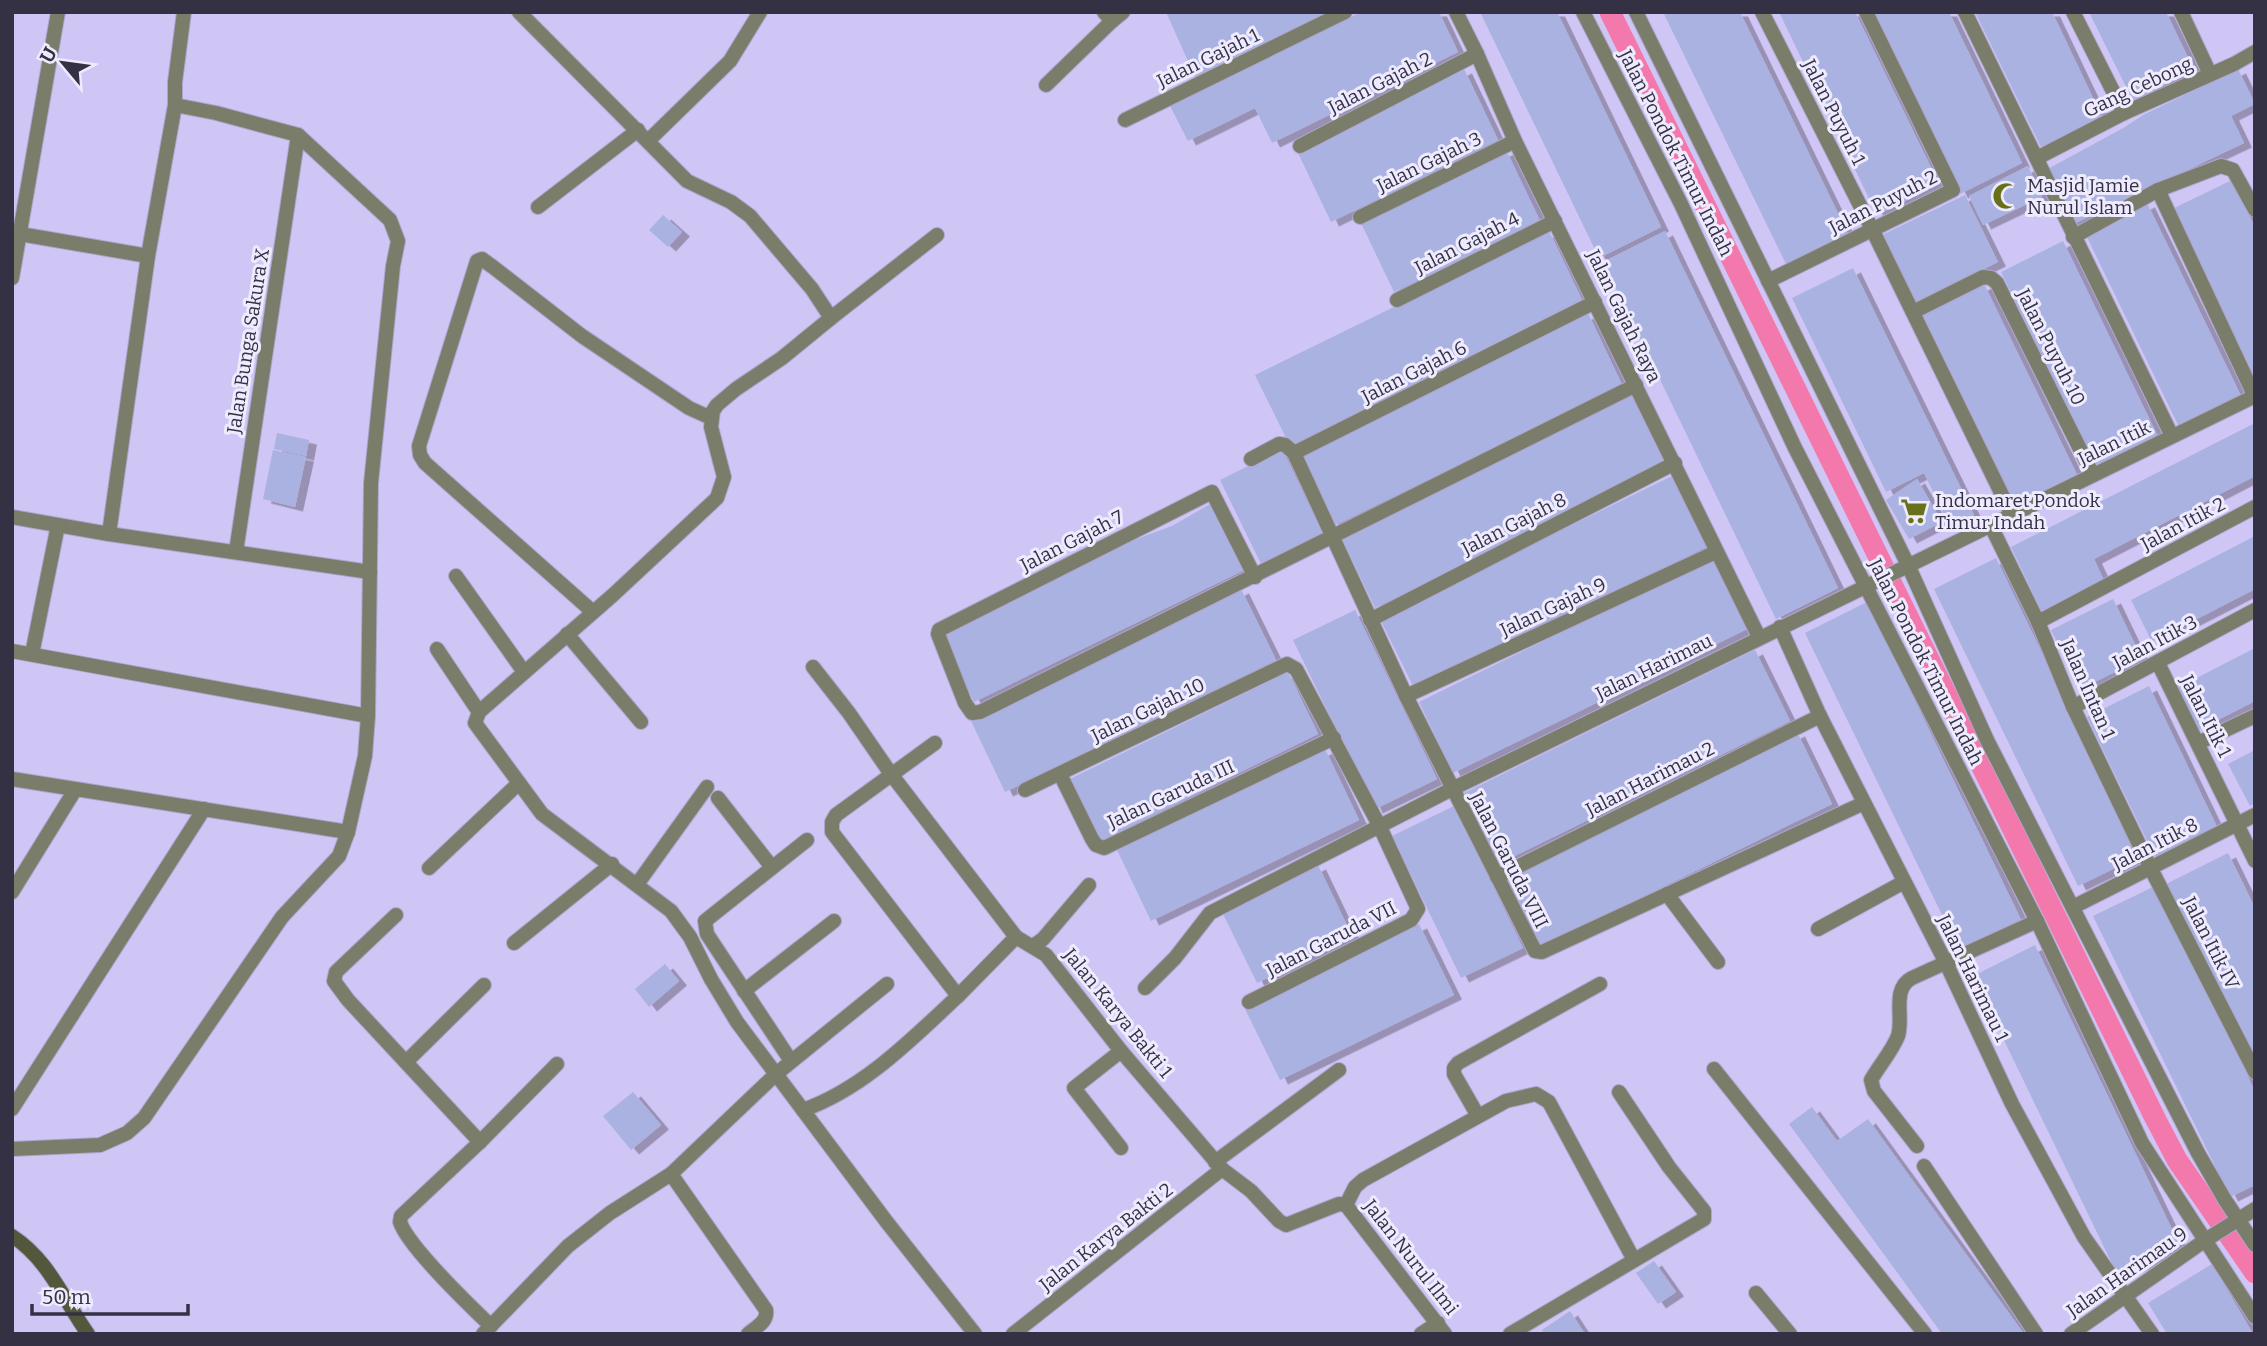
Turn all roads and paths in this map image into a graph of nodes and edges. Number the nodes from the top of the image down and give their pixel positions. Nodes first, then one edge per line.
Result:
1 (58, 12) edge
2 (184, 12) edge
3 (519, 12) edge
4 (760, 12) edge
5 (1345, 12) edge
6 (1455, 12) edge
7 (1583, 12) edge
8 (1636, 12) edge
9 (1762, 12) edge
10 (1866, 12) edge
11 (1965, 12) edge
12 (2073, 12) edge
13 (2181, 12) edge
14 (1113, 15) edge
15 (2255, 52) edge
16 (1477, 54) junction
17 (2210, 74) junction
18 (1046, 85) dead end
19 (176, 105) junction
20 (2124, 113) junction
21 (1125, 120) dead end
22 (299, 135) junction
23 (643, 136) junction
24 (1515, 141) junction
25 (1300, 146) dead end
26 (2037, 158) junction
27 (2158, 190) junction
28 (538, 207) dead end
29 (2255, 210) edge
30 (1360, 218) dead end
31 (1555, 221) junction
32 (1872, 229) junction
33 (16, 234) edge
34 (937, 235) dead end
35 (2073, 237) junction
36 (148, 256) junction
37 (12, 278) edge
38 (1768, 281) junction
39 (1397, 300) dead end
40 (1595, 302) junction
41 (1913, 312) junction
42 (831, 318) junction
43 (1636, 385) junction
44 (2255, 396) edge
45 (711, 418) junction
46 (2172, 436) junction
47 (1294, 453) junction
48 (1251, 459) dead end
49 (1675, 463) junction
50 (2093, 475) junction
51 (2255, 507) edge
52 (2011, 513) junction
53 (12, 517) edge
54 (1990, 524) junction
55 (58, 526) junction
56 (109, 534) junction
57 (1332, 536) junction
58 (236, 552) junction
59 (1716, 552) junction
60 (1904, 567) junction
61 (370, 572) junction
62 (456, 576) dead end
63 (1255, 577) junction
64 (1870, 583) junction
65 (2255, 610) edge
66 (593, 612) junction
67 (1370, 620) junction
68 (2038, 622) junction
69 (1780, 627) junction
70 (567, 635) junction
71 (1759, 637) junction
72 (437, 649) dead end
73 (19, 655) edge
74 (2158, 663) junction
75 (813, 667) dead end
76 (524, 672) junction
77 (1406, 696) junction
78 (2073, 707) junction
79 (479, 712) junction
80 (368, 716) junction
81 (1820, 716) junction
82 (2255, 716) edge
83 (641, 722) dead end
84 (1334, 738) junction
85 (935, 743) dead end
86 (2198, 743) junction
87 (891, 774) junction
88 (1060, 774) junction
89 (12, 779) edge
90 (519, 783) junction
91 (1452, 789) junction
92 (75, 790) junction
93 (1025, 790) dead end
94 (1864, 803) junction
95 (204, 809) junction
96 (2255, 815) edge
97 (2238, 824) junction
98 (1379, 825) junction
99 (348, 832) junction
100 (807, 840) dead end
101 (2255, 861) edge
102 (612, 864) junction
103 (771, 866) junction
104 (429, 869) dead end
105 (2151, 869) junction
106 (1497, 877) junction
107 (1904, 882) junction
108 (638, 883) junction
109 (1089, 885) dead end
110 (12, 892) edge
111 (1667, 894) junction
112 (2073, 907) junction
113 (396, 915) dead end
114 (834, 921) dead end
115 (2037, 921) junction
116 (1818, 929) dead end
117 (1016, 937) junction
118 (514, 943) dead end
119 (1032, 946) junction
120 (1718, 962) dead end
121 (1946, 963) junction
122 (887, 984) dead end
123 (1600, 984) dead end
124 (484, 985) dead end
125 (1145, 988) dead end
126 (744, 991) junction
127 (958, 996) junction
128 (1249, 1002) dead end
129 (1121, 1051) junction
130 (406, 1062) junction
131 (791, 1062) junction
132 (557, 1064) dead end
133 (1714, 1069) dead end
134 (1339, 1070) dead end
135 (2255, 1072) edge
136 (776, 1074) junction
137 (1619, 1092) dead end
138 (12, 1110) edge
139 (803, 1110) junction
140 (1478, 1116) junction
141 (480, 1142) junction
142 (1917, 1146) dead end
143 (1121, 1148) dead end
144 (12, 1149) edge
145 (1218, 1166) junction
146 (1924, 1166) dead end
147 (671, 1174) junction
148 (1346, 1205) junction
149 (2255, 1209) edge
150 (2232, 1225) junction
151 (12, 1236) edge
152 (2208, 1239) junction
153 (2255, 1245) edge
154 (1634, 1260) junction
155 (1756, 1293) dead end
156 (2127, 1296) junction
157 (2255, 1317) edge
158 (1031, 1328) edge
159 (1442, 1329) edge
160 (487, 1330) edge
161 (88, 1334) edge
162 (748, 1334) edge
163 (975, 1334) edge
164 (1013, 1334) edge
165 (1421, 1334) edge
166 (1510, 1334) edge
167 (1790, 1334) edge
168 (1925, 1334) edge
169 (2036, 1334) edge
170 (2071, 1334) edge
171 (2152, 1334) edge

1 - 33 street
2 - 19 street
3 - 23 street
4 - 23 street
5 - 21 street, Jalan Gajah 1
6 - 16 street, Jalan Gajah Raya
7 - 64 street, Jalan Pondok Timur Indah
8 - 38 street, Jalan Pondok Timur Indah
9 - 32 street, Jalan Puyuh 1
10 - 32 street, Jalan Puyuh 2
11 - 26 street
12 - 20 street
13 - 17 street
14 - 18 street
15 - 17 street, Gang Cebong
16 - 24 street, Jalan Gajah Raya
16 - 25 street, Jalan Gajah 2
17 - 20 street, Gang Cebong
19 - 22 street
19 - 36 street
20 - 26 street, Gang Cebong
22 - 58 street, Jalan Bunga Sakura X
22 - 61 street
23 - 28 street
23 - 42 street
24 - 30 street, Jalan Gajah 3
24 - 31 street, Jalan Gajah Raya
26 - 35 street
27 - 29 street
27 - 35 street
27 - 44 street
31 - 39 street, Jalan Gajah 4
31 - 40 street, Jalan Gajah Raya
32 - 38 street, Jalan Puyuh 2
32 - 41 street, Jalan Puyuh 1
33 - 36 street
33 - 37 street
34 - 42 street
35 - 46 street
36 - 56 street
38 - 60 street, Jalan Pondok Timur Indah
40 - 43 street, Jalan Gajah Raya
40 - 47 street, Jalan Gajah 6
41 - 50 street, Jalan Puyuh 10
41 - 52 street, Jalan Puyuh 1
42 - 45 street
43 - 49 street, Jalan Gajah Raya
43 - 57 street
44 - 46 street, Jalan Itik
45 - 66 street
45 - 66 street
46 - 50 street, Jalan Itik
47 - 48 street, Jalan Gajah 6
47 - 57 street, Jalan Garuda VIII
49 - 59 street, Jalan Gajah Raya
49 - 67 street, Jalan Gajah 8
50 - 52 street, Jalan Itik
51 - 68 street, Jalan Itik 2
52 - 54 street, Jalan Itik
53 - 55 street
54 - 60 street, Jalan Itik
54 - 68 street, Jalan Intan 1
55 - 56 street
55 - 73 street
56 - 58 street
57 - 63 street
57 - 67 street, Jalan Garuda VIII
58 - 61 street
59 - 71 street, Jalan Gajah Raya
59 - 77 street, Jalan Gajah 9
60 - 64 street, Jalan Harimau
60 - 112 street, Jalan Pondok Timur Indah
61 - 80 street
62 - 76 street
63 - 63 street, Jalan Gajah 7
64 - 69 street, Jalan Harimau
64 - 115 street, Jalan Pondok Timur Indah
65 - 74 street, Jalan Itik 3
66 - 70 street
67 - 77 street, Jalan Garuda VIII
68 - 78 street, Jalan Intan 1
69 - 71 street, Jalan Harimau
69 - 81 street, Jalan Harimau 1
70 - 76 street
70 - 83 street
71 - 91 street, Jalan Harimau
72 - 79 street
73 - 80 street
74 - 78 street, Jalan Itik 3
74 - 86 street, Jalan Itik 1
75 - 87 street, Jalan Karya Bakti 1
76 - 79 street
77 - 91 street, Jalan Garuda VIII
78 - 105 street, Jalan Intan 1
79 - 90 street
80 - 99 street
81 - 94 street, Jalan Harimau 1
81 - 106 street, Jalan Harimau 2
82 - 86 street
84 - 88 street, Jalan Gajah 10
84 - 88 street, Jalan Garuda III
84 - 98 street
85 - 87 street
86 - 97 street, Jalan Itik 1
87 - 117 street, Jalan Karya Bakti 1
87 - 127 street
88 - 93 street, Jalan Gajah 10
89 - 92 street
90 - 102 street
90 - 104 street
91 - 98 street, Jalan Harimau
91 - 106 street, Jalan Garuda VIII
92 - 95 street
92 - 110 street
94 - 107 street, Jalan Harimau 1
94 - 111 street
95 - 99 street
95 - 138 street
96 - 97 street, Jalan Itik 8
97 - 101 street, Jalan Itik 1
97 - 105 street, Jalan Itik 8
98 - 125 street, Jalan Harimau
98 - 128 street, Jalan Garuda VII
99 - 144 street
100 - 103 street
102 - 108 street
102 - 118 street
103 - 108 street
103 - 126 street
105 - 112 street, Jalan Itik 8
105 - 135 street, Jalan Itik IV
106 - 111 street, Jalan Garuda VIII
107 - 116 street
107 - 121 street, Jalan Harimau 1
108 - 136 street
109 - 119 street
111 - 120 street
112 - 150 street, Jalan Pondok Timur Indah
113 - 130 street
114 - 126 street
115 - 121 street
115 - 152 street, Jalan Pondok Timur Indah
117 - 119 street, Jalan Karya Bakti 1
117 - 127 street
119 - 129 street, Jalan Karya Bakti 1
121 - 142 street
121 - 156 street, Jalan Harimau 1
122 - 131 street
123 - 140 street
124 - 130 street
126 - 131 street
127 - 139 street
129 - 143 street
129 - 145 street, Jalan Karya Bakti 1
130 - 141 street
131 - 136 street
132 - 141 street
133 - 168 street
134 - 145 street, Jalan Karya Bakti 2
136 - 139 street
136 - 147 street
137 - 154 street
139 - 163 street
140 - 148 street
140 - 154 street
141 - 160 street
145 - 148 street, Jalan Karya Bakti 1
145 - 158 street, Jalan Karya Bakti 2
146 - 169 street
147 - 160 street
147 - 162 street
148 - 159 street, Jalan Nurul Ilmi
149 - 150 street, Jalan Harimau 9
150 - 152 street, Jalan Harimau 9
150 - 153 street, Jalan Pondok Timur Indah
151 - 161 main road
152 - 156 street, Jalan Harimau 9
152 - 157 street, Jalan Pondok Timur Indah
154 - 166 street
155 - 167 street
156 - 170 street, Jalan Harimau 9
156 - 171 street, Jalan Harimau 1
158 - 164 street, Jalan Karya Bakti 2
159 - 165 street

